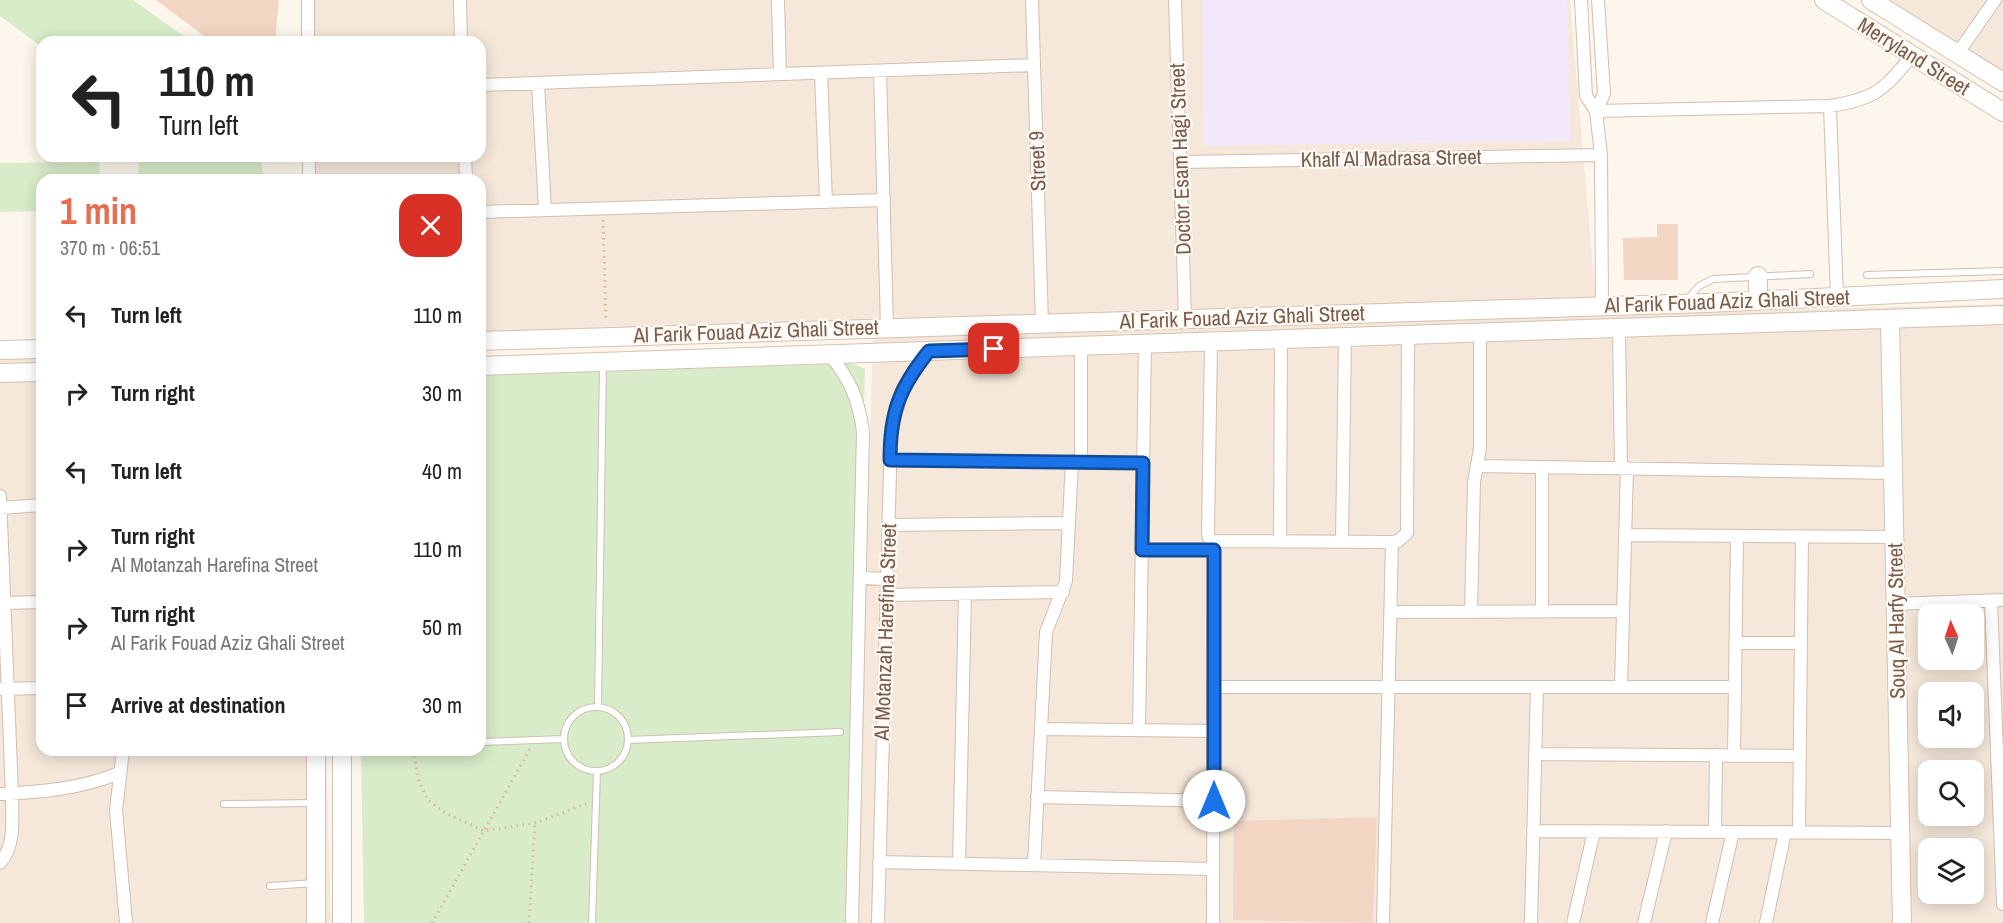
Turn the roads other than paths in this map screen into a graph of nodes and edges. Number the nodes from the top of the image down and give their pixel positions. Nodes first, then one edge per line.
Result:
1 (308, 0) edge
2 (460, 0) edge
3 (778, 0) edge
4 (1032, 0) edge
5 (1175, 0) edge
6 (1581, 0) edge
7 (1598, 0) edge
8 (1824, 0) edge
9 (1871, 0) edge
10 (1995, 0) edge
11 (308, 36) edge
12 (461, 36) edge
13 (1958, 53) junction
14 (1913, 55) junction
15 (1034, 65) junction
16 (880, 71) junction
17 (821, 73) junction
18 (780, 74) junction
19 (2003, 82) edge
20 (538, 83) junction
21 (486, 85) edge
22 (1830, 106) junction
23 (1596, 111) junction
24 (2003, 112) edge
25 (1601, 155) junction
26 (1181, 162) junction
27 (884, 200) junction
28 (826, 202) junction
29 (545, 210) junction
30 (486, 212) edge
31 (2003, 271) edge
32 (1810, 274) dead end
33 (1867, 275) dead end
34 (1758, 276) junction
35 (2003, 289) edge
36 (1837, 298) junction
37 (1755, 301) junction
38 (1685, 303) junction
39 (1707, 303) junction
40 (1602, 306) junction
41 (1326, 314) junction
42 (2003, 315) edge
43 (1185, 318) junction
44 (1890, 319) junction
45 (1042, 323) junction
46 (1757, 324) junction
47 (1708, 326) junction
48 (887, 327) junction
49 (1619, 329) junction
50 (706, 333) junction
51 (1480, 333) junction
52 (583, 336) junction
53 (1408, 336) junction
54 (1336, 338) junction
55 (1281, 340) junction
56 (486, 341) edge
57 (1211, 342) junction
58 (1145, 344) junction
59 (1082, 346) junction
60 (36, 349) edge
61 (0, 350) edge
62 (929, 351) junction
63 (829, 354) junction
64 (708, 358) junction
65 (603, 361) junction
66 (584, 362) junction
67 (486, 366) edge
68 (36, 372) edge
69 (0, 373) edge
70 (890, 460) junction
71 (1077, 461) junction
72 (1143, 463) junction
73 (1477, 466) junction
74 (1542, 467) junction
75 (1624, 468) junction
76 (1893, 473) junction
77 (0, 496) edge
78 (36, 505) edge
79 (0, 508) edge
80 (1069, 523) junction
81 (888, 525) junction
82 (1625, 535) junction
83 (1737, 536) junction
84 (1802, 536) junction
85 (1894, 537) junction
86 (1280, 542) junction
87 (1342, 542) junction
88 (1392, 542) junction
89 (1214, 546) junction
90 (1142, 550) junction
91 (860, 578) junction
92 (886, 579) junction
93 (1063, 592) junction
94 (965, 594) junction
95 (886, 595) junction
96 (1997, 601) edge
97 (36, 602) edge
98 (5, 603) junction
99 (1895, 604) junction
100 (1542, 611) junction
101 (1623, 611) junction
102 (1391, 612) junction
103 (1471, 612) junction
104 (1735, 643) junction
105 (1801, 643) junction
106 (1214, 687) junction
107 (1390, 687) junction
108 (1537, 687) junction
109 (1621, 687) junction
110 (1734, 687) junction
111 (36, 688) edge
112 (4, 689) edge
113 (1999, 698) edge
114 (598, 706) junction
115 (1041, 729) junction
116 (1139, 730) junction
117 (1214, 731) junction
118 (840, 732) dead end
119 (564, 739) junction
120 (628, 740) junction
121 (486, 742) edge
122 (1535, 754) junction
123 (1716, 755) junction
124 (1734, 755) junction
125 (122, 756) edge
126 (316, 756) edge
127 (342, 756) edge
128 (1800, 756) junction
129 (2000, 761) edge
130 (597, 771) junction
131 (119, 773) junction
132 (6, 794) edge
133 (1037, 797) junction
134 (1214, 801) junction
135 (224, 804) dead end
136 (316, 810) junction
137 (344, 818) junction
138 (2001, 823) edge
139 (1533, 831) junction
140 (1594, 831) junction
141 (1666, 831) junction
142 (1715, 832) junction
143 (1733, 832) junction
144 (1785, 832) junction
145 (1799, 832) junction
146 (1900, 833) junction
147 (879, 862) junction
148 (0, 863) edge
149 (959, 864) junction
150 (1034, 865) junction
151 (1213, 869) junction
152 (315, 883) junction
153 (270, 886) dead end
154 (2003, 904) edge
155 (126, 923) edge
156 (316, 923) edge
157 (342, 923) edge
158 (592, 923) edge
159 (852, 923) edge
160 (878, 923) edge
161 (1214, 923) edge
162 (1383, 923) edge
163 (1531, 923) edge
164 (1573, 923) edge
165 (1644, 923) edge
166 (1712, 923) edge
167 (1766, 923) edge
168 (1902, 923) edge

1 - 11 street
2 - 12 street
3 - 18 street
4 - 15 street, Street 9
5 - 26 street, Doctor Esam Hagi Street
6 - 23 street
7 - 23 street
8 - 14 street, Merryland Street
9 - 13 street, Merryland Street
10 - 13 street
13 - 19 street, Merryland Street
14 - 22 street
14 - 24 street, Merryland Street
15 - 16 street
15 - 45 street, Street 9
16 - 17 street
16 - 27 street
17 - 18 street
17 - 28 street
18 - 20 street
20 - 21 street
20 - 29 street
22 - 23 street
22 - 36 street
23 - 25 street
25 - 26 street, Khalf Al Madrasa Street
25 - 40 street
26 - 43 street, Doctor Esam Hagi Street
27 - 28 street
27 - 48 street
28 - 29 street
29 - 30 street
31 - 33 lane
32 - 34 lane
34 - 37 street
34 - 38 lane
35 - 36 street, Al Farik Fouad Aziz Ghali Street
36 - 37 street, Al Farik Fouad Aziz Ghali Street
37 - 39 street, Al Farik Fouad Aziz Ghali Street
37 - 46 street
38 - 39 street, Al Farik Fouad Aziz Ghali Street
38 - 40 street, Al Farik Fouad Aziz Ghali Street
39 - 47 street
40 - 41 street, Al Farik Fouad Aziz Ghali Street
41 - 43 street, Al Farik Fouad Aziz Ghali Street
41 - 54 street
42 - 44 street, Al Farik Fouad Aziz Ghali Street
43 - 45 street, Al Farik Fouad Aziz Ghali Street
44 - 46 street, Al Farik Fouad Aziz Ghali Street
44 - 76 street, Souq Al Harfy Street
45 - 48 street, Al Farik Fouad Aziz Ghali Street
46 - 47 street, Al Farik Fouad Aziz Ghali Street
47 - 49 street, Al Farik Fouad Aziz Ghali Street
48 - 50 street, Al Farik Fouad Aziz Ghali Street
49 - 51 street, Al Farik Fouad Aziz Ghali Street
49 - 75 street
50 - 52 street, Al Farik Fouad Aziz Ghali Street
50 - 64 street
51 - 53 street, Al Farik Fouad Aziz Ghali Street
51 - 73 street
52 - 56 street, Al Farik Fouad Aziz Ghali Street
52 - 66 street
53 - 54 street, Al Farik Fouad Aziz Ghali Street
53 - 88 street
54 - 55 street, Al Farik Fouad Aziz Ghali Street
54 - 87 street
55 - 57 street, Al Farik Fouad Aziz Ghali Street
55 - 86 street
57 - 58 street, Al Farik Fouad Aziz Ghali Street
57 - 89 street
58 - 59 street, Al Farik Fouad Aziz Ghali Street
58 - 72 street
59 - 62 street, Al Farik Fouad Aziz Ghali Street
59 - 71 street
60 - 61 street
62 - 63 street, Al Farik Fouad Aziz Ghali Street
62 - 70 street, Al Motanzah Harefina Street
63 - 64 street, Al Farik Fouad Aziz Ghali Street
63 - 91 street, Al Motanzah Harefina Street
64 - 65 street, Al Farik Fouad Aziz Ghali Street
65 - 66 street, Al Farik Fouad Aziz Ghali Street
65 - 114 lane
66 - 67 street, Al Farik Fouad Aziz Ghali Street
68 - 69 street
70 - 71 street
70 - 81 street, Al Motanzah Harefina Street
71 - 72 street
71 - 80 street
72 - 90 street
73 - 74 street
73 - 103 street
74 - 75 street
74 - 100 street
75 - 76 street
75 - 82 street
76 - 85 street, Souq Al Harfy Street
77 - 79 street
78 - 79 street
79 - 98 street
80 - 81 street
80 - 93 street
81 - 92 street, Al Motanzah Harefina Street
82 - 83 street
82 - 101 street
83 - 84 street
83 - 104 street
84 - 85 street
84 - 105 street
85 - 99 street, Souq Al Harfy Street
86 - 87 street
86 - 89 street
87 - 88 street
88 - 102 street
89 - 90 street
89 - 106 street
90 - 116 street
91 - 92 street
91 - 159 street, Al Motanzah Harefina Street
92 - 95 street, Al Motanzah Harefina Street
93 - 94 street
93 - 115 street
94 - 95 street
94 - 149 street
95 - 147 street, Al Motanzah Harefina Street
96 - 99 street
96 - 113 street
97 - 98 street
98 - 112 street
99 - 146 street, Souq Al Harfy Street
100 - 101 street
100 - 103 street
101 - 109 street
102 - 103 street
102 - 107 street
104 - 105 street
104 - 110 street
105 - 128 street
106 - 107 street
106 - 117 street
107 - 108 street
107 - 162 street
108 - 109 street
108 - 122 street
109 - 110 street
110 - 124 street
111 - 112 street
112 - 132 street
113 - 129 street
114 - 119 lane
114 - 120 lane
115 - 116 street
115 - 133 street
116 - 117 street
117 - 134 street
118 - 120 lane
119 - 121 lane
119 - 130 lane
120 - 130 lane
122 - 123 street
122 - 139 street
123 - 124 street
123 - 142 street
124 - 128 street
125 - 131 street
126 - 136 street
127 - 137 street
128 - 145 street
129 - 138 street
130 - 158 lane
131 - 132 street
131 - 155 street
132 - 148 street
133 - 134 street
133 - 150 street
134 - 151 street
135 - 136 lane
136 - 137 street
136 - 152 street
137 - 157 street
138 - 154 street
139 - 140 street
139 - 163 street
140 - 141 street
140 - 164 street
141 - 142 street
141 - 165 street
142 - 143 street
143 - 144 street
143 - 166 street
144 - 145 street
144 - 167 street
145 - 146 street
146 - 168 street, Souq Al Harfy Street
147 - 149 street
147 - 160 street, Al Motanzah Harefina Street
149 - 150 street
150 - 151 street
151 - 161 street
152 - 153 lane
152 - 156 street

